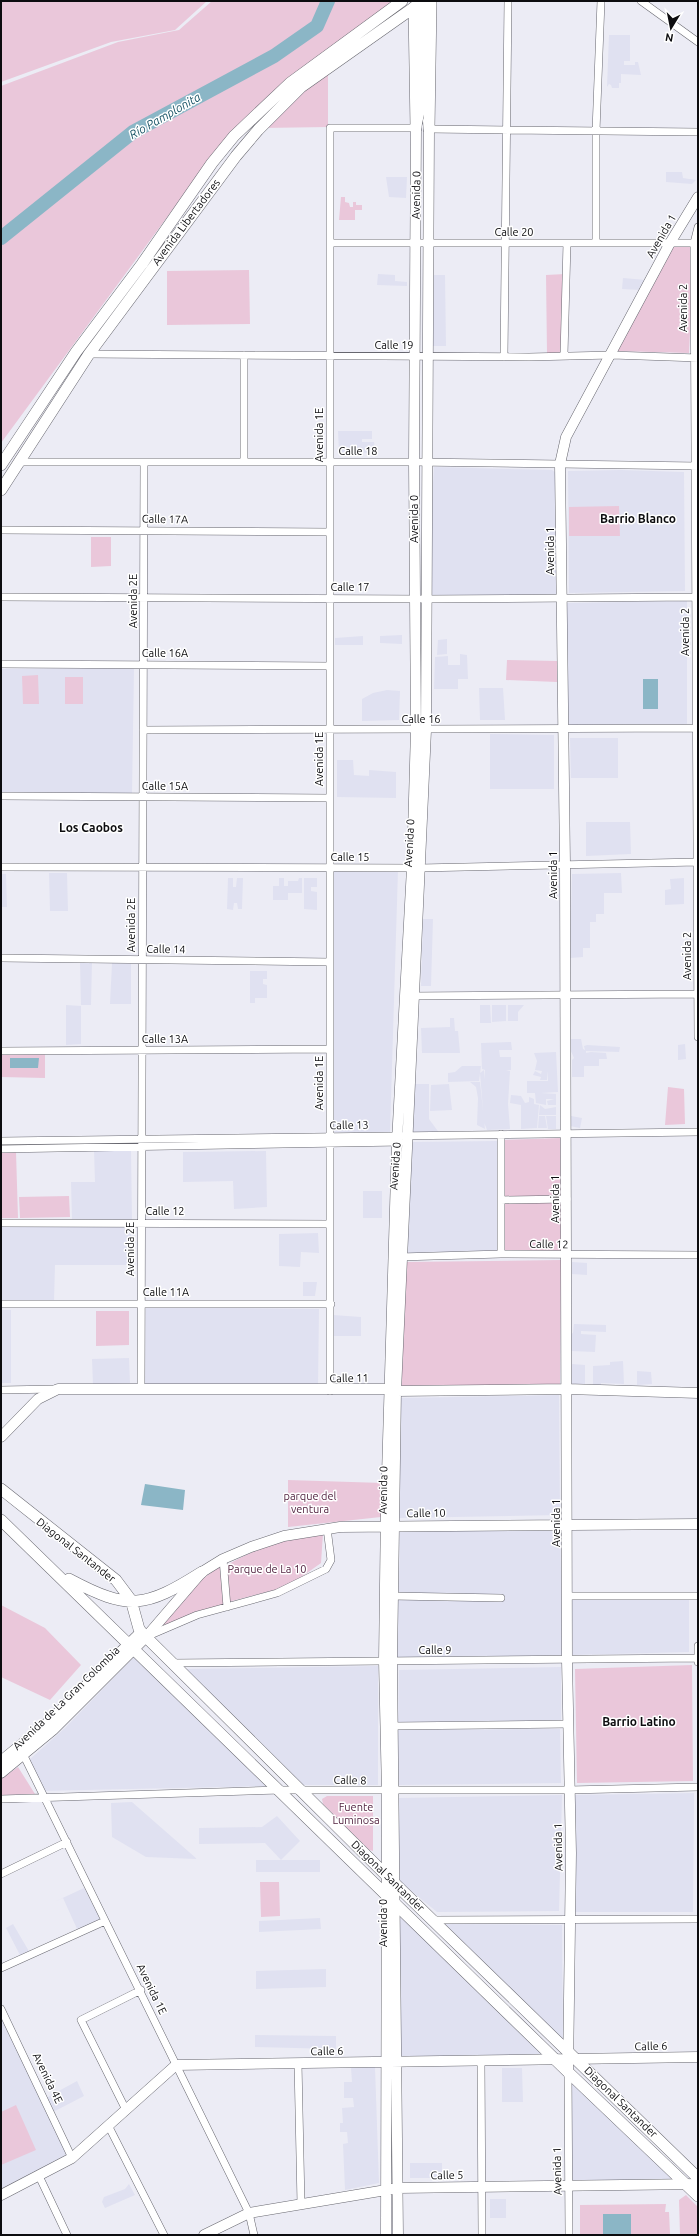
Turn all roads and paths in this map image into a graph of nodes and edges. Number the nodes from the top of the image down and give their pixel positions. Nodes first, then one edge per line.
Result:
1 (402, 1) edge
2 (431, 1) edge
3 (508, 1) edge
4 (601, 1) edge
5 (641, 1) edge
6 (420, 3) edge
7 (698, 42) edge
8 (422, 100) junction
9 (416, 128) junction
10 (430, 129) junction
11 (506, 129) junction
12 (596, 131) junction
13 (698, 132) edge
14 (698, 197) edge
15 (698, 227) edge
16 (596, 242) junction
17 (330, 243) junction
18 (416, 243) junction
19 (427, 243) junction
20 (505, 243) junction
21 (567, 243) junction
22 (670, 243) junction
23 (696, 243) edge
24 (89, 354) junction
25 (244, 355) junction
26 (564, 355) junction
27 (612, 355) junction
28 (330, 356) junction
29 (416, 356) junction
30 (427, 356) junction
31 (504, 357) junction
32 (696, 358) edge
33 (19, 462) junction
34 (144, 462) junction
35 (244, 462) junction
36 (330, 462) junction
37 (414, 462) junction
38 (426, 462) junction
39 (560, 464) junction
40 (1, 465) edge
41 (696, 466) edge
42 (1, 490) edge
43 (144, 529) junction
44 (1, 530) edge
45 (330, 532) junction
46 (1, 597) edge
47 (144, 597) junction
48 (697, 597) edge
49 (330, 598) junction
50 (562, 598) junction
51 (414, 599) junction
52 (426, 599) junction
53 (1, 664) edge
54 (143, 664) junction
55 (330, 666) junction
56 (697, 728) edge
57 (330, 729) junction
58 (143, 730) junction
59 (421, 730) junction
60 (563, 730) junction
61 (1, 796) edge
62 (143, 797) junction
63 (330, 798) junction
64 (698, 862) edge
65 (565, 865) junction
66 (1, 867) edge
67 (142, 867) junction
68 (330, 868) junction
69 (416, 868) junction
70 (1, 958) edge
71 (142, 960) junction
72 (330, 962) junction
73 (698, 994) edge
74 (566, 995) junction
75 (409, 996) junction
76 (698, 1037) edge
77 (330, 1049) junction
78 (142, 1050) junction
79 (1, 1051) edge
80 (698, 1132) edge
81 (502, 1134) junction
82 (566, 1134) junction
83 (397, 1138) junction
84 (408, 1138) junction
85 (141, 1139) junction
86 (330, 1140) junction
87 (1, 1141) edge
88 (141, 1147) junction
89 (1, 1150) edge
90 (567, 1199) junction
91 (501, 1200) junction
92 (141, 1222) junction
93 (1, 1223) edge
94 (330, 1224) junction
95 (501, 1254) junction
96 (567, 1255) junction
97 (698, 1255) edge
98 (400, 1258) junction
99 (140, 1303) junction
100 (1, 1304) edge
101 (331, 1304) junction
102 (58, 1389) junction
103 (140, 1389) junction
104 (567, 1389) junction
105 (1, 1390) edge
106 (392, 1390) junction
107 (330, 1391) junction
108 (698, 1393) edge
109 (1, 1437) edge
110 (1, 1489) edge
111 (1, 1496) edge
112 (1, 1520) edge
113 (44, 1524) junction
114 (698, 1524) edge
115 (568, 1525) junction
116 (390, 1526) junction
117 (327, 1528) junction
118 (223, 1559) junction
119 (202, 1572) junction
120 (58, 1573) junction
121 (393, 1596) junction
122 (568, 1596) junction
123 (698, 1596) edge
124 (501, 1598) dead end
125 (132, 1602) junction
126 (227, 1607) junction
127 (143, 1634) junction
128 (132, 1645) junction
129 (698, 1646) edge
130 (698, 1658) edge
131 (567, 1660) junction
132 (388, 1661) junction
133 (172, 1663) junction
134 (698, 1663) edge
135 (568, 1724) junction
136 (394, 1726) junction
137 (24, 1756) junction
138 (1, 1761) edge
139 (1, 1773) edge
140 (698, 1787) edge
141 (281, 1790) junction
142 (301, 1790) junction
143 (569, 1790) junction
144 (390, 1791) junction
145 (45, 1798) junction
146 (1, 1799) edge
147 (67, 1842) junction
148 (1, 1874) edge
149 (390, 1879) junction
150 (386, 1894) junction
151 (395, 1902) junction
152 (571, 1919) junction
153 (698, 1919) edge
154 (432, 1920) junction
155 (105, 1921) junction
156 (1, 1968) edge
157 (141, 1990) junction
158 (1, 2009) edge
159 (571, 2056) junction
160 (698, 2057) edge
161 (556, 2059) junction
162 (481, 2060) junction
163 (385, 2062) junction
164 (396, 2062) junction
165 (298, 2063) junction
166 (176, 2065) junction
167 (568, 2072) junction
168 (126, 2110) junction
169 (109, 2127) junction
170 (72, 2158) junction
171 (39, 2176) junction
172 (698, 2178) edge
173 (685, 2184) junction
174 (698, 2184) edge
175 (482, 2186) junction
176 (569, 2186) junction
177 (398, 2188) junction
178 (386, 2190) junction
179 (1, 2195) edge
180 (698, 2196) edge
181 (301, 2204) junction
182 (249, 2213) junction
183 (67, 2235) edge
184 (164, 2235) edge
185 (204, 2235) edge
186 (254, 2235) edge
187 (386, 2235) edge
188 (398, 2235) edge
189 (482, 2235) edge
190 (569, 2235) edge

1 - 40 main road, Avenida Libertadores
2 - 10 main road
3 - 11 street
4 - 12 street
5 - 7 street
6 - 8 street, Avenida 0
6 - 9 main road
6 - 24 main road, Avenida Libertadores
8 - 9 street, Avenida 0
8 - 10 street, Avenida 0
9 - 17 street, Avenida 1E
9 - 18 street, Avenida 0
10 - 11 street
10 - 19 street, Avenida 0
11 - 12 street
11 - 20 street
12 - 13 street
12 - 16 street
14 - 22 street, Avenida 1
15 - 23 street, Avenida 2
16 - 21 street, Calle 20
16 - 22 street, Calle 20
17 - 18 street, Calle 20
17 - 28 street, Avenida 1E
18 - 19 street, Calle 20
18 - 29 street, Avenida 0
19 - 20 street, Calle 20
19 - 30 street, Avenida 0
20 - 21 street, Calle 20
20 - 31 street
21 - 26 street
22 - 23 street, Calle 20
22 - 27 street, Avenida 1
23 - 32 street, Avenida 2
24 - 25 street, Calle 19
24 - 33 main road, Avenida Libertadores
25 - 28 street, Calle 19
25 - 35 street
26 - 27 street, Calle 19
26 - 31 street, Calle 19
27 - 32 street, Calle 19
27 - 39 street, Avenida 1
28 - 29 street, Calle 19
28 - 36 street, Avenida 1E
29 - 30 street, Calle 19
29 - 37 street, Avenida 0
30 - 31 street, Calle 19
30 - 38 street, Avenida 0
32 - 41 street, Avenida 2
33 - 34 street, Calle 18
33 - 42 main road, Avenida Libertadores
34 - 35 street, Calle 18
34 - 43 street, Avenida 2E
35 - 36 street, Calle 18
36 - 37 street, Calle 18
36 - 45 street, Avenida 1E
37 - 38 street, Calle 18
37 - 51 street, Avenida 0
38 - 39 street, Calle 18
38 - 52 street, Avenida 0
39 - 41 street, Calle 18
39 - 50 street, Avenida 1
41 - 48 street, Avenida 2
43 - 44 street, Calle 17A
43 - 45 street, Calle 17A
43 - 47 street, Avenida 2E
45 - 49 street, Avenida 1E
46 - 47 street, Calle 17
47 - 49 street, Calle 17
47 - 54 street, Avenida 2E
48 - 50 street, Calle 17
48 - 56 street, Avenida 2
49 - 51 street, Calle 17
49 - 55 street, Avenida 1E
50 - 52 street, Calle 17
50 - 60 street, Avenida 1
51 - 52 street, Calle 17
51 - 59 street, Avenida 0
52 - 59 street, Avenida 0
53 - 54 street, Calle 16A
54 - 55 street, Calle 16A
54 - 58 street, Avenida 2E
55 - 57 street, Avenida 1E
56 - 60 street, Calle 16
56 - 64 street, Avenida 2
57 - 58 street, Calle 16
57 - 59 street, Calle 16
57 - 63 street, Avenida 1E
58 - 62 street, Avenida 2E
59 - 60 street, Calle 16
59 - 69 street, Avenida 0
60 - 65 street, Avenida 1
61 - 62 street, Calle 15A
62 - 63 street, Calle 15A
62 - 67 street, Avenida 2E
63 - 68 street, Avenida 1E
64 - 65 street, Calle 15
64 - 73 street, Avenida 2
65 - 69 street, Calle 15
65 - 74 street, Avenida 1
66 - 67 street, Calle 15
67 - 68 street, Calle 15
67 - 71 street, Avenida 2E
68 - 69 street, Calle 15
68 - 72 street, Avenida 1E
69 - 75 street, Avenida 0
70 - 71 street, Calle 14
71 - 72 street, Calle 14
71 - 78 street, Avenida 2E
72 - 77 street, Avenida 1E
73 - 74 street
73 - 76 street, Avenida 2
74 - 75 street
74 - 82 street, Avenida 1
75 - 83 street, Avenida 0
75 - 84 street, Avenida 0
77 - 78 street, Calle 13A
77 - 86 street, Avenida 1E
78 - 79 street, Calle 13A
78 - 85 street, Avenida 2E
80 - 82 street, Calle 13
81 - 82 street, Calle 13
81 - 84 street, Calle 13
81 - 91 street
82 - 90 street, Avenida 1
83 - 84 street, Calle 13
83 - 86 street, Calle 13
83 - 106 street, Avenida 0
84 - 98 street, Avenida 0
85 - 86 street, Calle 13
85 - 87 street, Calle 13
85 - 88 street, Avenida 2E
86 - 88 street, Calle 13
86 - 94 street, Avenida 1E
88 - 89 street, Calle 13
88 - 92 street, Avenida 2E
90 - 91 street
90 - 96 street, Avenida 1
91 - 95 street
92 - 93 street, Calle 12
92 - 94 street, Calle 12
92 - 99 street, Avenida 2E
94 - 101 street, Avenida 1E
95 - 96 street, Calle 12
95 - 98 street, Calle 12
96 - 97 street, Calle 12
96 - 104 street, Avenida 1
98 - 106 street, Avenida 0
99 - 100 street, Calle 11A
99 - 101 street, Calle 11A
99 - 103 street, Avenida 2E
101 - 107 street, Avenida 1E
102 - 103 street, Calle 11
102 - 105 street, Calle 11
102 - 109 street
103 - 107 street, Calle 11
104 - 106 street, Calle 11
104 - 108 street, Calle 11
104 - 115 street, Avenida 1
106 - 107 street, Calle 11
106 - 116 street, Avenida 0
110 - 113 main road, Diagonal Santander
111 - 113 main road
112 - 120 main road, Diagonal Santander
113 - 125 main road, Diagonal Santander
114 - 115 street, Calle 10
115 - 116 street, Calle 10
115 - 122 street, Avenida 1
116 - 117 street, Calle 10
116 - 121 street, Avenida 0
116 - 132 street, Avenida 0
117 - 118 street, Calle 10
117 - 126 street
118 - 119 street, Calle 10
118 - 126 street
119 - 125 main road
119 - 127 street, Calle 10
120 - 125 main road
120 - 128 main road, Diagonal Santander
121 - 124 street
121 - 132 street, Avenida 0
122 - 123 street
122 - 131 street, Avenida 1
125 - 127 main road, Diagonal Santander
126 - 127 street
127 - 128 street, Avenida de La Gran Colombia
127 - 133 main road, Diagonal Santander
128 - 137 street, Avenida de La Gran Colombia
128 - 138 street, Avenida de La Gran Colombia
128 - 141 main road, Diagonal Santander
129 - 130 street
130 - 131 street, Calle 9
130 - 134 street
131 - 132 street, Calle 9
131 - 135 street, Avenida 1
132 - 133 street, Calle 9
132 - 136 street, Avenida 0
132 - 144 street, Avenida 0
133 - 142 main road, Diagonal Santander
135 - 136 street
135 - 143 street, Avenida 1
136 - 144 street, Avenida 0
137 - 139 street, Avenida de La Gran Colombia
137 - 145 street, Avenida 1E
140 - 143 street, Calle 8
141 - 142 street, Calle 8
141 - 145 street, Calle 8
141 - 150 main road, Diagonal Santander
142 - 144 street, Calle 8
142 - 149 main road, Diagonal Santander
143 - 144 street, Calle 8
143 - 152 street, Avenida 1
144 - 149 street, Avenida 0
145 - 146 street, Calle 8
145 - 147 street, Avenida 1E
147 - 148 street
147 - 155 street, Avenida 1E
149 - 150 street, Avenida 0
149 - 151 street, Avenida 0
149 - 154 main road, Diagonal Santander
150 - 151 main road, Diagonal Santander
150 - 163 street, Avenida 0
151 - 161 main road, Diagonal Santander
151 - 164 street, Avenida 0
152 - 153 street
152 - 154 street
152 - 159 street, Avenida 1
154 - 159 main road, Diagonal Santander
155 - 156 street
155 - 157 street, Avenida 1E
157 - 166 street, Avenida 1E
157 - 168 street
158 - 170 street, Avenida 4E
159 - 160 street, Calle 6
159 - 161 street, Calle 6
159 - 167 street, Avenida 1
159 - 172 main road, Diagonal Santander
161 - 162 street, Calle 6
161 - 167 main road, Diagonal Santander
162 - 164 street, Calle 6
162 - 175 street
163 - 164 street, Calle 6
163 - 165 street, Calle 6
163 - 178 street, Avenida 0
164 - 177 street, Avenida 0
165 - 166 street, Calle 6
165 - 181 street
166 - 168 street
166 - 182 street, Avenida 1E
167 - 173 main road, Diagonal Santander
167 - 176 street, Avenida 1
168 - 169 street
169 - 170 street
169 - 184 street
170 - 171 street
171 - 179 street
171 - 183 street
173 - 174 street, Calle 5
173 - 176 street, Calle 5
173 - 180 main road, Diagonal Santander
175 - 176 street, Calle 5
175 - 177 street, Calle 5
175 - 189 street
176 - 190 street, Avenida 1
177 - 178 street, Calle 5
177 - 188 street, Avenida 0
178 - 181 street, Calle 5
178 - 187 street, Avenida 0
181 - 182 street, Calle 5
182 - 185 street, Calle 5
182 - 186 street, Avenida 1E

